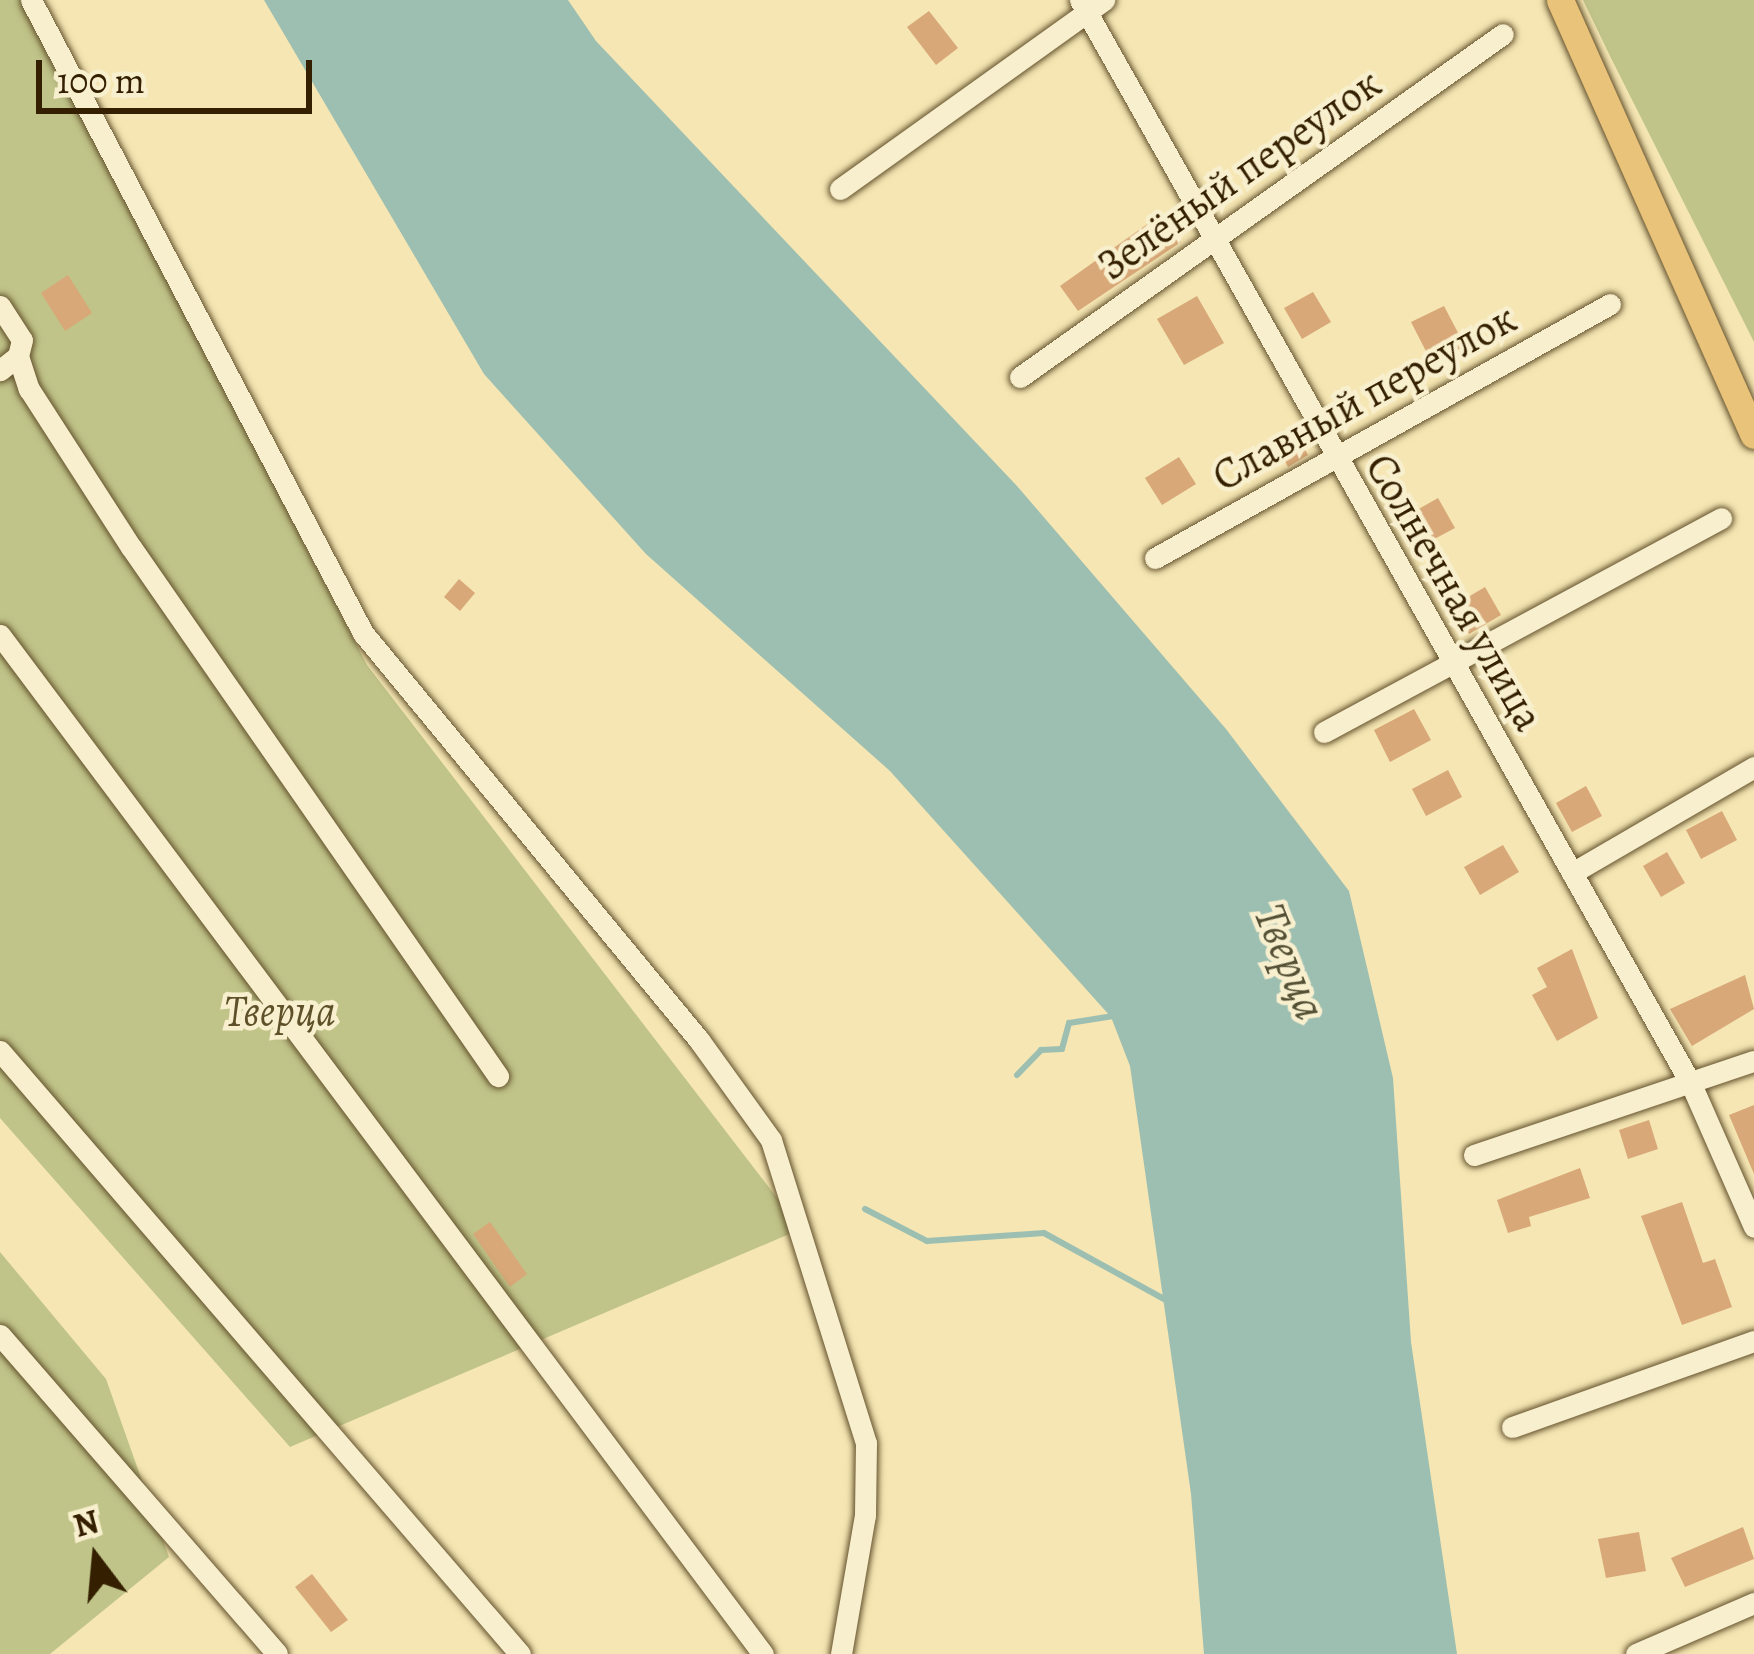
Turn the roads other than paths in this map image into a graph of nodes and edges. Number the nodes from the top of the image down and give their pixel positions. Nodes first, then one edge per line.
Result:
1 (32, 0) edge
2 (1560, 0) edge
3 (1091, 4) edge
4 (1503, 34) dead end
5 (840, 189) dead end
6 (1213, 240) junction
7 (1610, 304) dead end
8 (0, 306) edge
9 (9, 363) edge
10 (1019, 377) dead end
11 (1754, 435) edge
12 (1334, 458) junction
13 (1721, 518) dead end
14 (1155, 558) dead end
15 (0, 635) edge
16 (1449, 665) junction
17 (1324, 732) dead end
18 (1754, 767) edge
19 (1572, 873) junction
20 (0, 1052) edge
21 (1754, 1061) edge
22 (498, 1076) dead end
23 (1691, 1084) junction
24 (1474, 1155) dead end
25 (1754, 1227) edge
26 (0, 1335) edge
27 (1754, 1341) edge
28 (1512, 1426) dead end
29 (1754, 1603) edge
30 (277, 1654) edge
31 (520, 1654) edge
32 (763, 1654) edge
33 (841, 1654) edge
34 (1636, 1654) edge

1 - 33 street
2 - 11 main road
3 - 5 street
3 - 6 street, Солнечная улица
4 - 6 street, Зелёный переулок
6 - 10 street, Зелёный переулок
6 - 12 street, Солнечная улица
7 - 12 street, Славный переулок
8 - 9 street
9 - 22 street
12 - 14 street, Славный переулок
12 - 16 street, Солнечная улица
13 - 16 street
15 - 32 street
16 - 17 street
16 - 19 street, Солнечная улица
18 - 19 street
19 - 23 street, Солнечная улица
20 - 31 street
21 - 23 street
23 - 24 street
23 - 25 street, Солнечная улица
26 - 30 street
27 - 28 street
29 - 34 street

